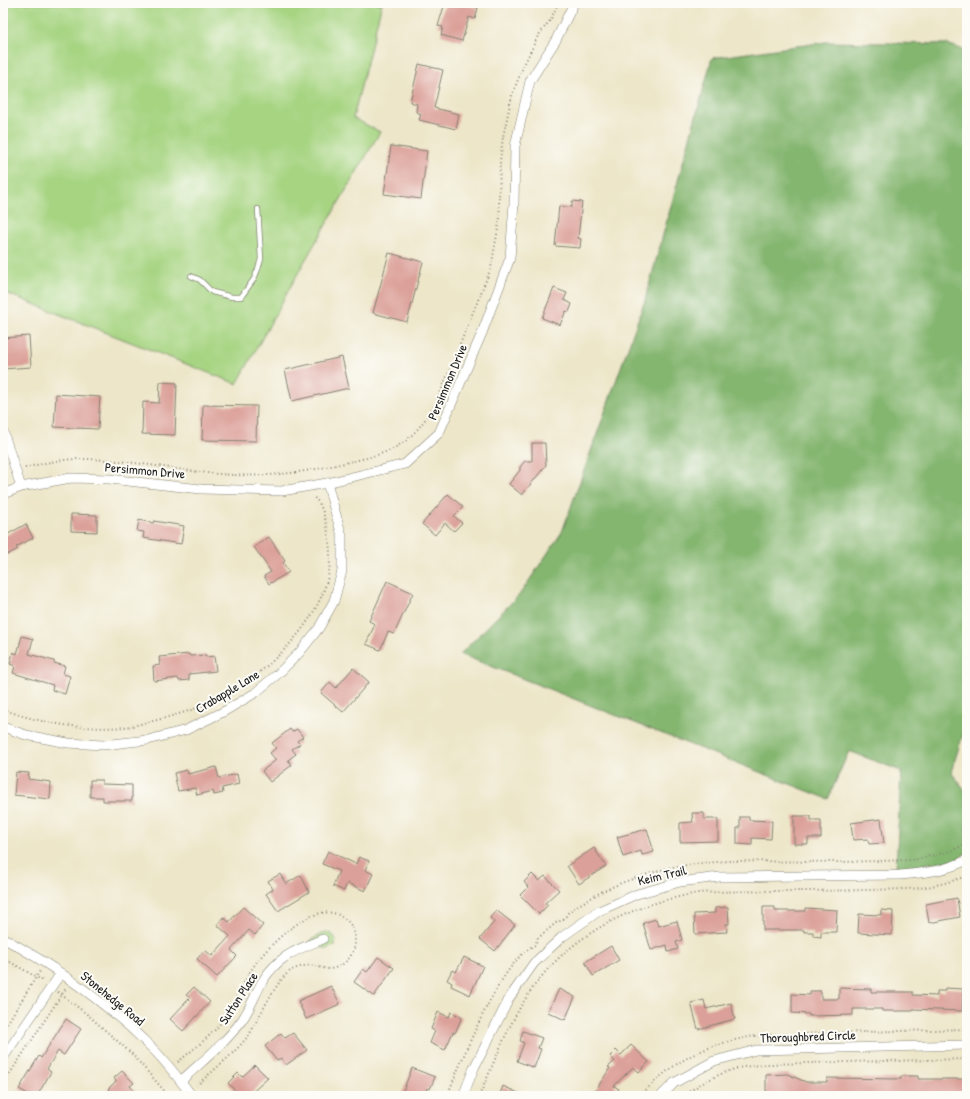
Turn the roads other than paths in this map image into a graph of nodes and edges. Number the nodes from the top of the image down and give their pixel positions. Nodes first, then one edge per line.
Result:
1 (574, 3) edge
2 (258, 209) dead end
3 (191, 276) dead end
4 (3, 431) edge
5 (327, 483) junction
6 (21, 487) junction
7 (3, 494) edge
8 (3, 727) edge
9 (967, 860) edge
10 (3, 938) edge
11 (323, 939) dead end
12 (60, 972) junction
13 (967, 1045) edge
14 (3, 1058) edge
15 (181, 1081) junction
16 (192, 1096) edge
17 (464, 1096) edge
18 (661, 1096) edge

1 - 5 street, Persimmon Drive
2 - 3 lane
4 - 6 street
5 - 6 street, Persimmon Drive
5 - 8 street, Crabapple Lane
6 - 7 street, Persimmon Drive
9 - 17 street, Keim Trail
10 - 12 street, Stonehedge Road
11 - 15 street, Sutton Place
12 - 14 street
12 - 15 street, Stonehedge Road
13 - 18 street, Thoroughbred Circle
15 - 16 street, Stonehedge Road

